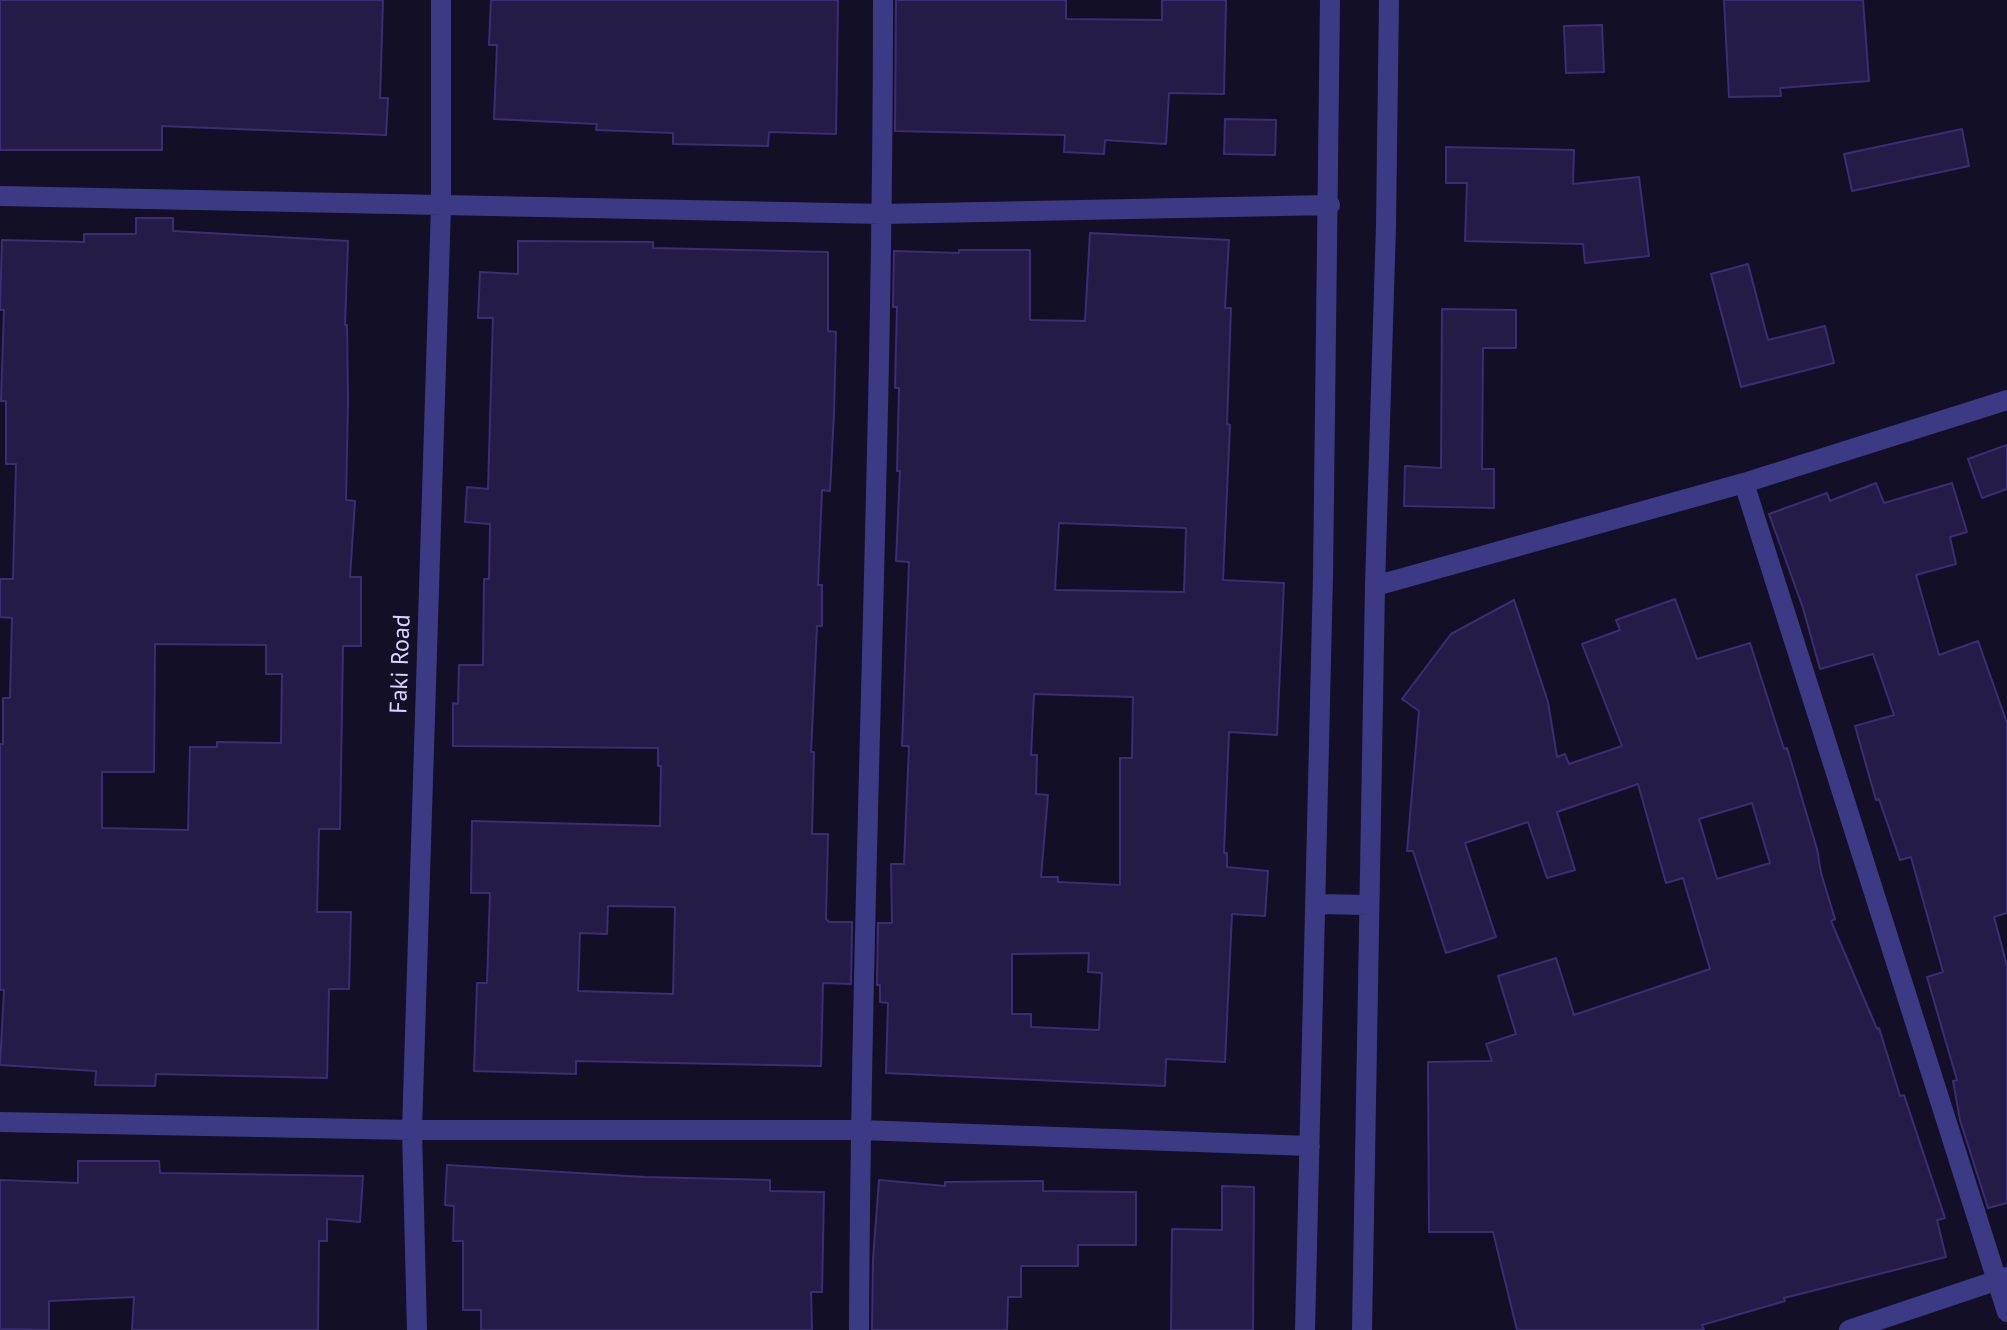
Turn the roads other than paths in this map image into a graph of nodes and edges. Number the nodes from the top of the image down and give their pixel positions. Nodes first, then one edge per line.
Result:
1 (441, 0) edge
2 (883, 0) edge
3 (1330, 0) edge
4 (1389, 0) edge
5 (0, 196) edge
6 (1330, 205) junction
7 (441, 206) junction
8 (883, 214) junction
9 (2007, 400) edge
10 (1744, 483) junction
11 (1375, 586) junction
12 (1316, 904) junction
13 (1369, 905) junction
14 (0, 1122) edge
15 (412, 1130) junction
16 (860, 1130) junction
17 (1310, 1146) junction
18 (2003, 1279) edge
19 (2007, 1312) edge
20 (417, 1330) edge
21 (859, 1330) edge
22 (1305, 1330) edge
23 (1362, 1330) edge
24 (1849, 1330) edge

1 - 7 street, Faki Road
2 - 8 street
3 - 6 street
4 - 11 street
5 - 7 street
6 - 8 street
6 - 12 street
7 - 8 street
7 - 15 street, Faki Road
8 - 16 street
9 - 10 street
10 - 11 street
10 - 18 street
11 - 13 street
12 - 13 street
12 - 17 street
13 - 23 street
14 - 15 street
15 - 16 street
15 - 20 street, Faki Road
16 - 17 street
16 - 21 street
17 - 22 street
18 - 19 street
18 - 24 street

